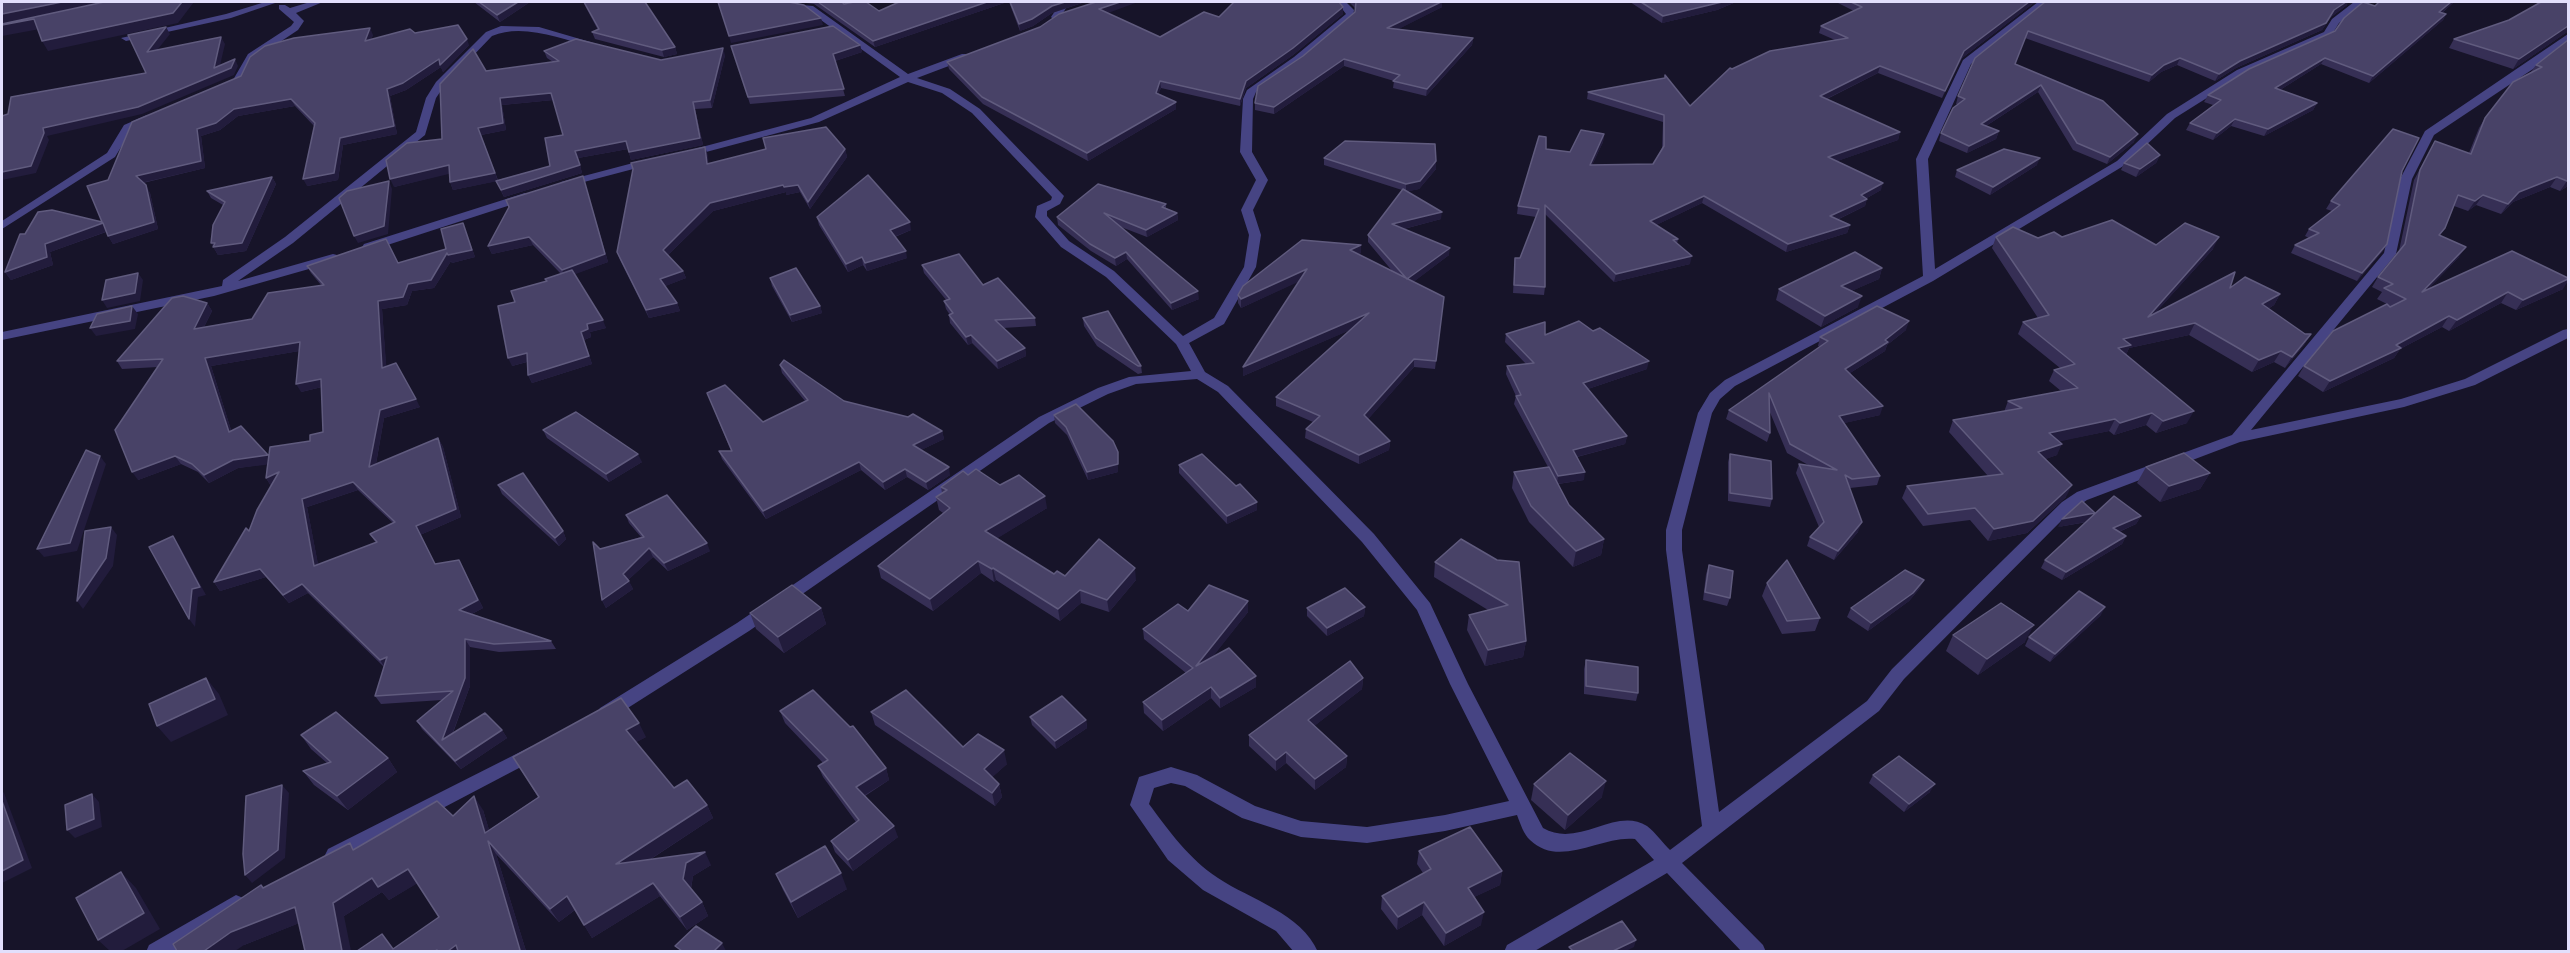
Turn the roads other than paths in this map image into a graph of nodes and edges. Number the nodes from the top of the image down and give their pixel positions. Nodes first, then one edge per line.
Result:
1 (274, 2) edge
2 (318, 2) edge
3 (773, 2) edge
4 (1065, 2) edge
5 (1341, 2) edge
6 (2043, 2) edge
7 (2359, 2) edge
8 (1077, 9) edge
9 (289, 12) junction
10 (1056, 17) junction
11 (1045, 25) edge
12 (837, 27) junction
13 (826, 30) edge
14 (2568, 37) edge
15 (126, 38) edge
16 (607, 48) edge
17 (984, 50) edge
18 (907, 78) junction
19 (224, 87) edge
20 (163, 112) edge
21 (556, 187) edge
22 (534, 194) edge
23 (2, 226) edge
24 (1929, 278) junction
25 (214, 292) junction
26 (2568, 333) edge
27 (2, 336) edge
28 (1182, 342) junction
29 (1200, 375) junction
30 (2237, 438) junction
31 (588, 724) edge
32 (547, 745) edge
33 (1522, 806) junction
34 (1712, 830) junction
35 (1671, 860) junction
36 (321, 862) edge
37 (258, 892) edge
38 (156, 951) edge
39 (1308, 951) edge
40 (1514, 951) edge
41 (1756, 951) edge

1 - 9 street
1 - 15 street
2 - 9 street
3 - 12 street
4 - 10 street
5 - 28 street
6 - 24 street
7 - 24 street
8 - 10 street
9 - 19 street
10 - 11 street
12 - 13 street
12 - 18 street
14 - 30 street
16 - 25 street
17 - 18 street
18 - 21 street
18 - 28 street
20 - 23 street
22 - 25 street
24 - 34 street
25 - 27 street
26 - 30 street
28 - 29 street
29 - 31 street
29 - 33 street
30 - 34 street
32 - 36 street
33 - 35 street
33 - 39 street
34 - 35 street
35 - 40 street
35 - 41 street
37 - 38 street

